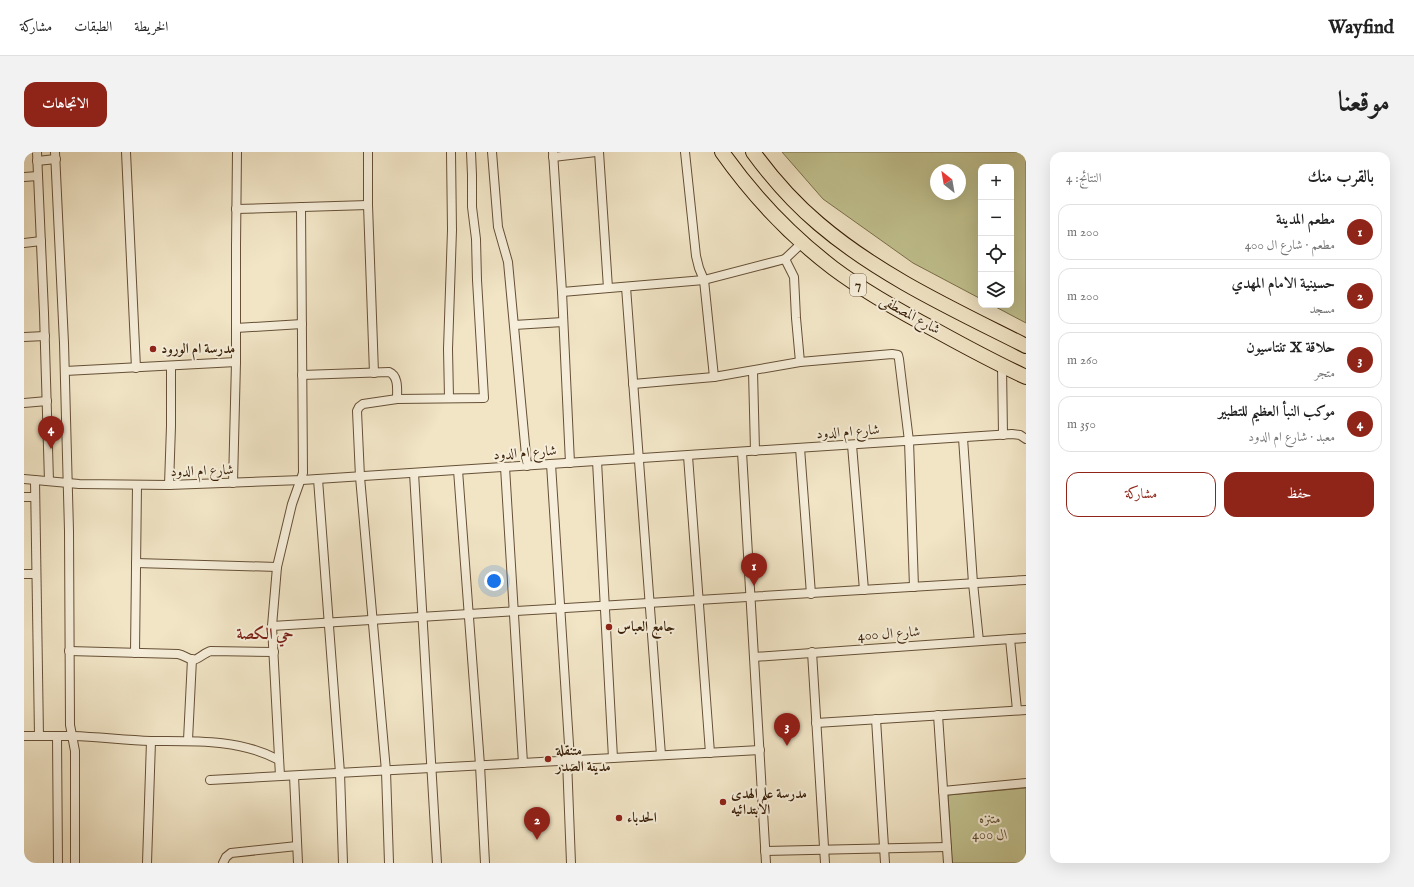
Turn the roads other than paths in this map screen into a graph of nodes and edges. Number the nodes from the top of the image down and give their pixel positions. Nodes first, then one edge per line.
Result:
1 (37, 152) edge
2 (126, 152) edge
3 (237, 152) edge
4 (368, 152) edge
5 (451, 152) edge
6 (471, 152) edge
7 (492, 152) edge
8 (597, 152) edge
9 (685, 152) edge
10 (722, 152) edge
11 (753, 152) edge
12 (553, 154) edge
13 (55, 156) edge
14 (37, 161) junction
15 (38, 176) junction
16 (24, 177) edge
17 (368, 205) junction
18 (301, 207) junction
19 (236, 209) junction
20 (41, 241) junction
21 (802, 242) junction
22 (24, 243) edge
23 (785, 259) junction
24 (704, 280) junction
25 (626, 287) junction
26 (608, 288) junction
27 (562, 292) junction
28 (563, 322) junction
29 (302, 324) junction
30 (514, 325) junction
31 (236, 328) junction
32 (45, 336) junction
33 (24, 337) edge
34 (1026, 346) edge
35 (236, 362) junction
36 (800, 362) junction
37 (171, 366) junction
38 (1002, 366) junction
39 (136, 368) junction
40 (65, 371) junction
41 (753, 371) junction
42 (374, 373) junction
43 (302, 375) junction
44 (714, 377) junction
45 (1026, 377) edge
46 (633, 384) junction
47 (449, 398) junction
48 (397, 399) junction
49 (47, 402) junction
50 (24, 403) edge
51 (1003, 435) junction
52 (1025, 437) edge
53 (963, 438) junction
54 (909, 441) junction
55 (852, 445) junction
56 (800, 448) junction
57 (755, 451) junction
58 (742, 452) junction
59 (688, 456) junction
60 (639, 459) junction
61 (597, 461) junction
62 (570, 463) junction
63 (551, 464) junction
64 (528, 466) junction
65 (505, 467) junction
66 (458, 470) junction
67 (414, 473) junction
68 (360, 476) junction
69 (24, 479) edge
70 (318, 479) junction
71 (35, 480) junction
72 (302, 480) junction
73 (49, 481) junction
74 (233, 483) junction
75 (68, 484) junction
76 (137, 485) junction
77 (169, 485) junction
78 (24, 497) edge
79 (35, 498) junction
80 (136, 563) junction
81 (277, 567) junction
82 (24, 574) edge
83 (36, 574) junction
84 (1026, 580) edge
85 (973, 583) junction
86 (914, 587) junction
87 (864, 590) junction
88 (811, 594) junction
89 (751, 597) junction
90 (698, 600) junction
91 (649, 603) junction
92 (605, 606) junction
93 (560, 609) junction
94 (514, 611) junction
95 (469, 614) junction
96 (423, 617) junction
97 (373, 620) junction
98 (328, 622) junction
99 (272, 626) junction
100 (1026, 638) edge
101 (1010, 639) junction
102 (979, 641) junction
103 (69, 651) junction
104 (274, 652) junction
105 (812, 652) junction
106 (135, 653) junction
107 (754, 657) junction
108 (192, 659) junction
109 (1017, 710) junction
110 (1026, 710) edge
111 (938, 715) junction
112 (876, 719) junction
113 (816, 723) junction
114 (24, 736) edge
115 (39, 736) junction
116 (57, 736) junction
117 (72, 736) junction
118 (188, 740) junction
119 (151, 741) junction
120 (760, 750) junction
121 (710, 753) junction
122 (660, 756) junction
123 (613, 758) junction
124 (279, 760) junction
125 (568, 760) junction
126 (523, 763) junction
127 (480, 765) junction
128 (433, 768) junction
129 (386, 771) junction
130 (340, 773) junction
131 (280, 776) junction
132 (294, 776) junction
133 (210, 780) dead end
134 (1026, 783) edge
135 (943, 791) junction
136 (297, 846) junction
137 (947, 847) junction
138 (884, 848) junction
139 (824, 850) junction
140 (765, 851) junction
141 (58, 863) edge
142 (75, 863) edge
143 (147, 863) edge
144 (223, 863) edge
145 (298, 863) edge
146 (343, 863) edge
147 (389, 863) edge
148 (437, 863) edge
149 (485, 863) edge
150 (571, 863) edge
151 (766, 863) edge
152 (825, 863) edge
153 (885, 863) edge
154 (948, 863) edge

1 - 14 street
2 - 39 street
3 - 19 street
4 - 17 street
5 - 47 street
6 - 47 street
7 - 30 street
8 - 12 street
8 - 26 street
9 - 24 street
10 - 21 highway, شارع المصطفى / 7
11 - 34 highway, شارع المصطفى / 7
12 - 27 street
13 - 14 street
13 - 40 street
14 - 15 street
15 - 16 street
15 - 20 street
17 - 18 street
17 - 42 street
18 - 19 street
18 - 29 street
19 - 31 street
20 - 22 street
20 - 32 street
21 - 23 street
21 - 38 highway, شارع المصطفى / 7
23 - 24 street
23 - 36 street
24 - 25 street
24 - 44 street
25 - 26 street
25 - 46 street
26 - 27 street
27 - 28 street
28 - 30 street
28 - 62 street
29 - 31 street
29 - 43 street
30 - 64 street
31 - 35 street
32 - 33 street
32 - 49 street
35 - 37 street
35 - 74 street
36 - 41 street
36 - 54 street
37 - 39 street
37 - 77 street
38 - 45 highway, شارع المصطفى / 7
38 - 51 street
39 - 40 street
40 - 75 street
41 - 44 street
41 - 57 street
42 - 43 street
42 - 48 street
43 - 72 street
44 - 46 street
46 - 60 street
47 - 48 street
48 - 68 street
49 - 50 street
49 - 73 street
51 - 52 street, شارع ام الدود
51 - 53 street, شارع ام الدود
53 - 54 street, شارع ام الدود
53 - 85 street
54 - 55 street, شارع ام الدود
54 - 86 street
55 - 56 street, شارع ام الدود
55 - 87 street
56 - 57 street, شارع ام الدود
56 - 88 street
57 - 58 street, شارع ام الدود
58 - 59 street, شارع ام الدود
58 - 89 street
59 - 60 street, شارع ام الدود
59 - 90 street
60 - 61 street, شارع ام الدود
60 - 91 street
61 - 62 street, شارع ام الدود
61 - 92 street
62 - 63 street, شارع ام الدود
63 - 64 street, شارع ام الدود
63 - 93 street
64 - 65 street, شارع ام الدود
65 - 66 street, شارع ام الدود
65 - 94 street
66 - 67 street, شارع ام الدود
66 - 95 street
67 - 68 street, شارع ام الدود
67 - 96 street
68 - 70 street, شارع ام الدود
68 - 97 street
69 - 71 street, شارع ام الدود
70 - 72 street, شارع ام الدود
70 - 98 street
71 - 73 street, شارع ام الدود
71 - 79 street
72 - 74 street, شارع ام الدود
72 - 81 street
73 - 75 street, شارع ام الدود
74 - 77 street, شارع ام الدود
75 - 76 street, شارع ام الدود
75 - 103 street
76 - 77 street, شارع ام الدود
76 - 80 street
78 - 79 street
79 - 83 street
80 - 81 street
80 - 106 street
81 - 99 street
82 - 83 street
83 - 115 street
84 - 85 street
85 - 86 street
85 - 102 street
86 - 87 street
87 - 88 street
88 - 89 street
89 - 90 street
89 - 107 street
90 - 91 street
90 - 121 street
91 - 92 street
91 - 122 street
92 - 93 street
92 - 123 street
93 - 94 street
93 - 125 street
94 - 95 street
94 - 126 street
95 - 96 street
95 - 127 street
96 - 97 street
96 - 128 street
97 - 98 street
97 - 129 street
98 - 99 street
98 - 130 street
99 - 104 street
100 - 101 street, شارع ال 400
101 - 102 street, شارع ال 400
101 - 109 street
102 - 105 street, شارع ال 400
103 - 106 street
103 - 117 street
104 - 108 street
104 - 124 street
105 - 107 street, شارع ال 400
105 - 113 street
106 - 108 street
107 - 120 street
108 - 118 street
109 - 110 street
109 - 111 street
111 - 112 street
111 - 135 street
112 - 113 street
112 - 138 street
113 - 139 street
114 - 115 street
115 - 116 street
116 - 117 street
116 - 141 street
117 - 119 street
117 - 142 street
118 - 119 street
118 - 124 street
119 - 143 street
120 - 121 street
120 - 140 street
121 - 122 street
122 - 123 street
123 - 125 street
124 - 131 street
125 - 126 street
125 - 150 street
126 - 127 street
127 - 128 street
127 - 149 street
128 - 129 street
128 - 148 street
129 - 130 street
129 - 147 street
130 - 132 street
130 - 146 street
131 - 132 street
131 - 133 street
132 - 136 street
134 - 135 street
135 - 137 street
136 - 144 street
136 - 145 street
137 - 138 street
137 - 154 street
138 - 139 street
138 - 153 street
139 - 140 street
139 - 152 street
140 - 151 street

